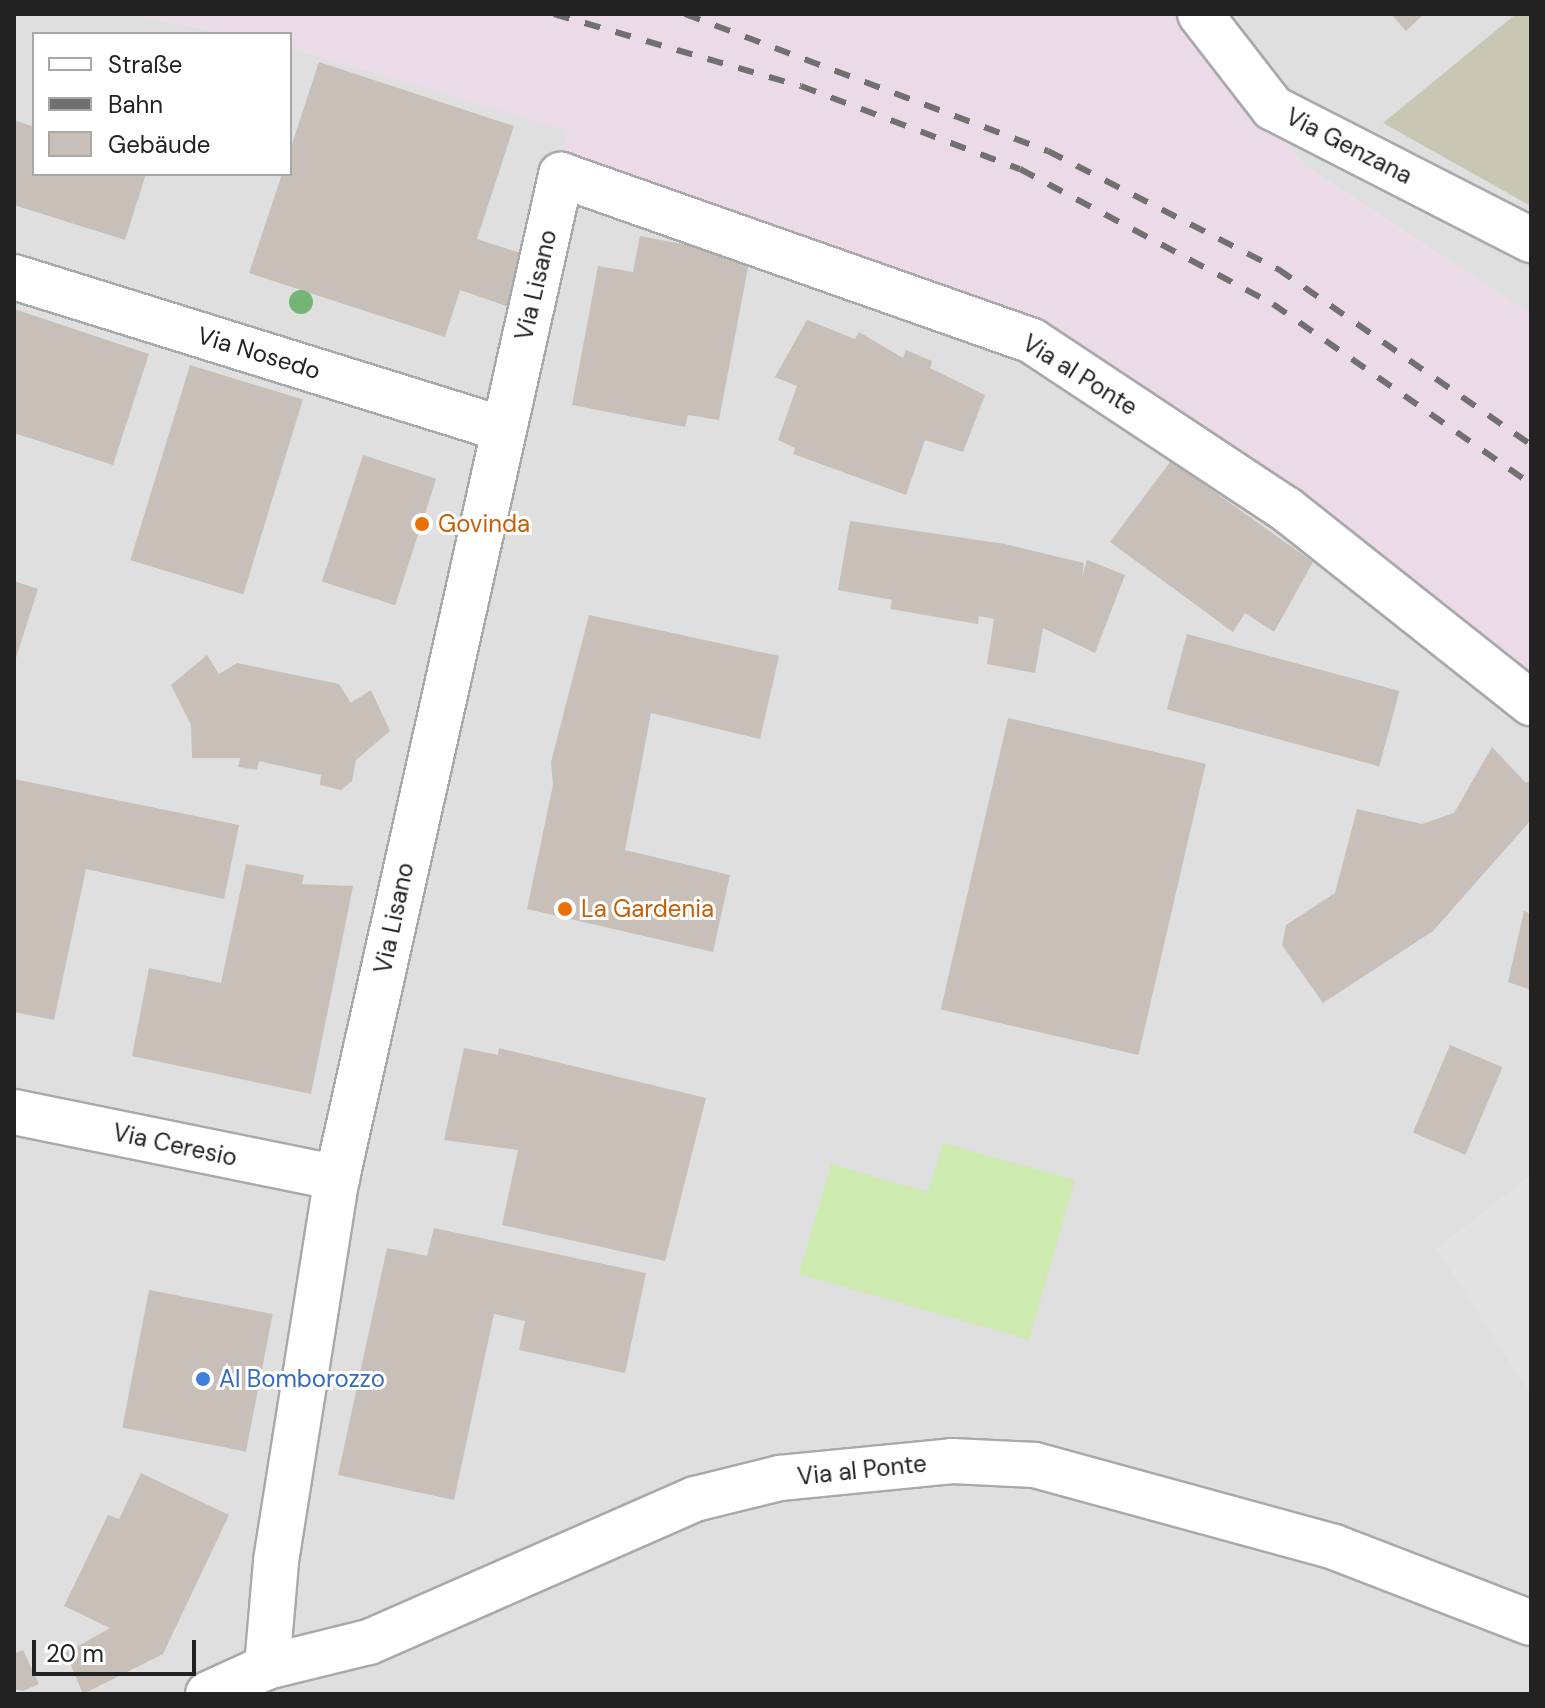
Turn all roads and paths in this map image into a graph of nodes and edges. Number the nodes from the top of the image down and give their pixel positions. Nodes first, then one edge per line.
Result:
1 (1196, 17) edge
2 (561, 175) joint
3 (1531, 240) edge
4 (14, 277) edge
5 (503, 429) junction
6 (1531, 703) edge
7 (14, 1112) edge
8 (337, 1178) junction
9 (1531, 1623) edge
10 (267, 1667) junction
11 (208, 1694) edge

1 - 3 street, Via Genzana
2 - 5 street, Via Lisano
2 - 6 street, Via al Ponte
4 - 5 street, Via Nosedo
5 - 8 street, Via Lisano
7 - 8 street, Via Ceresio
8 - 10 street, Via Lisano
9 - 10 street, Via al Ponte
10 - 11 street, Via al Ponte

